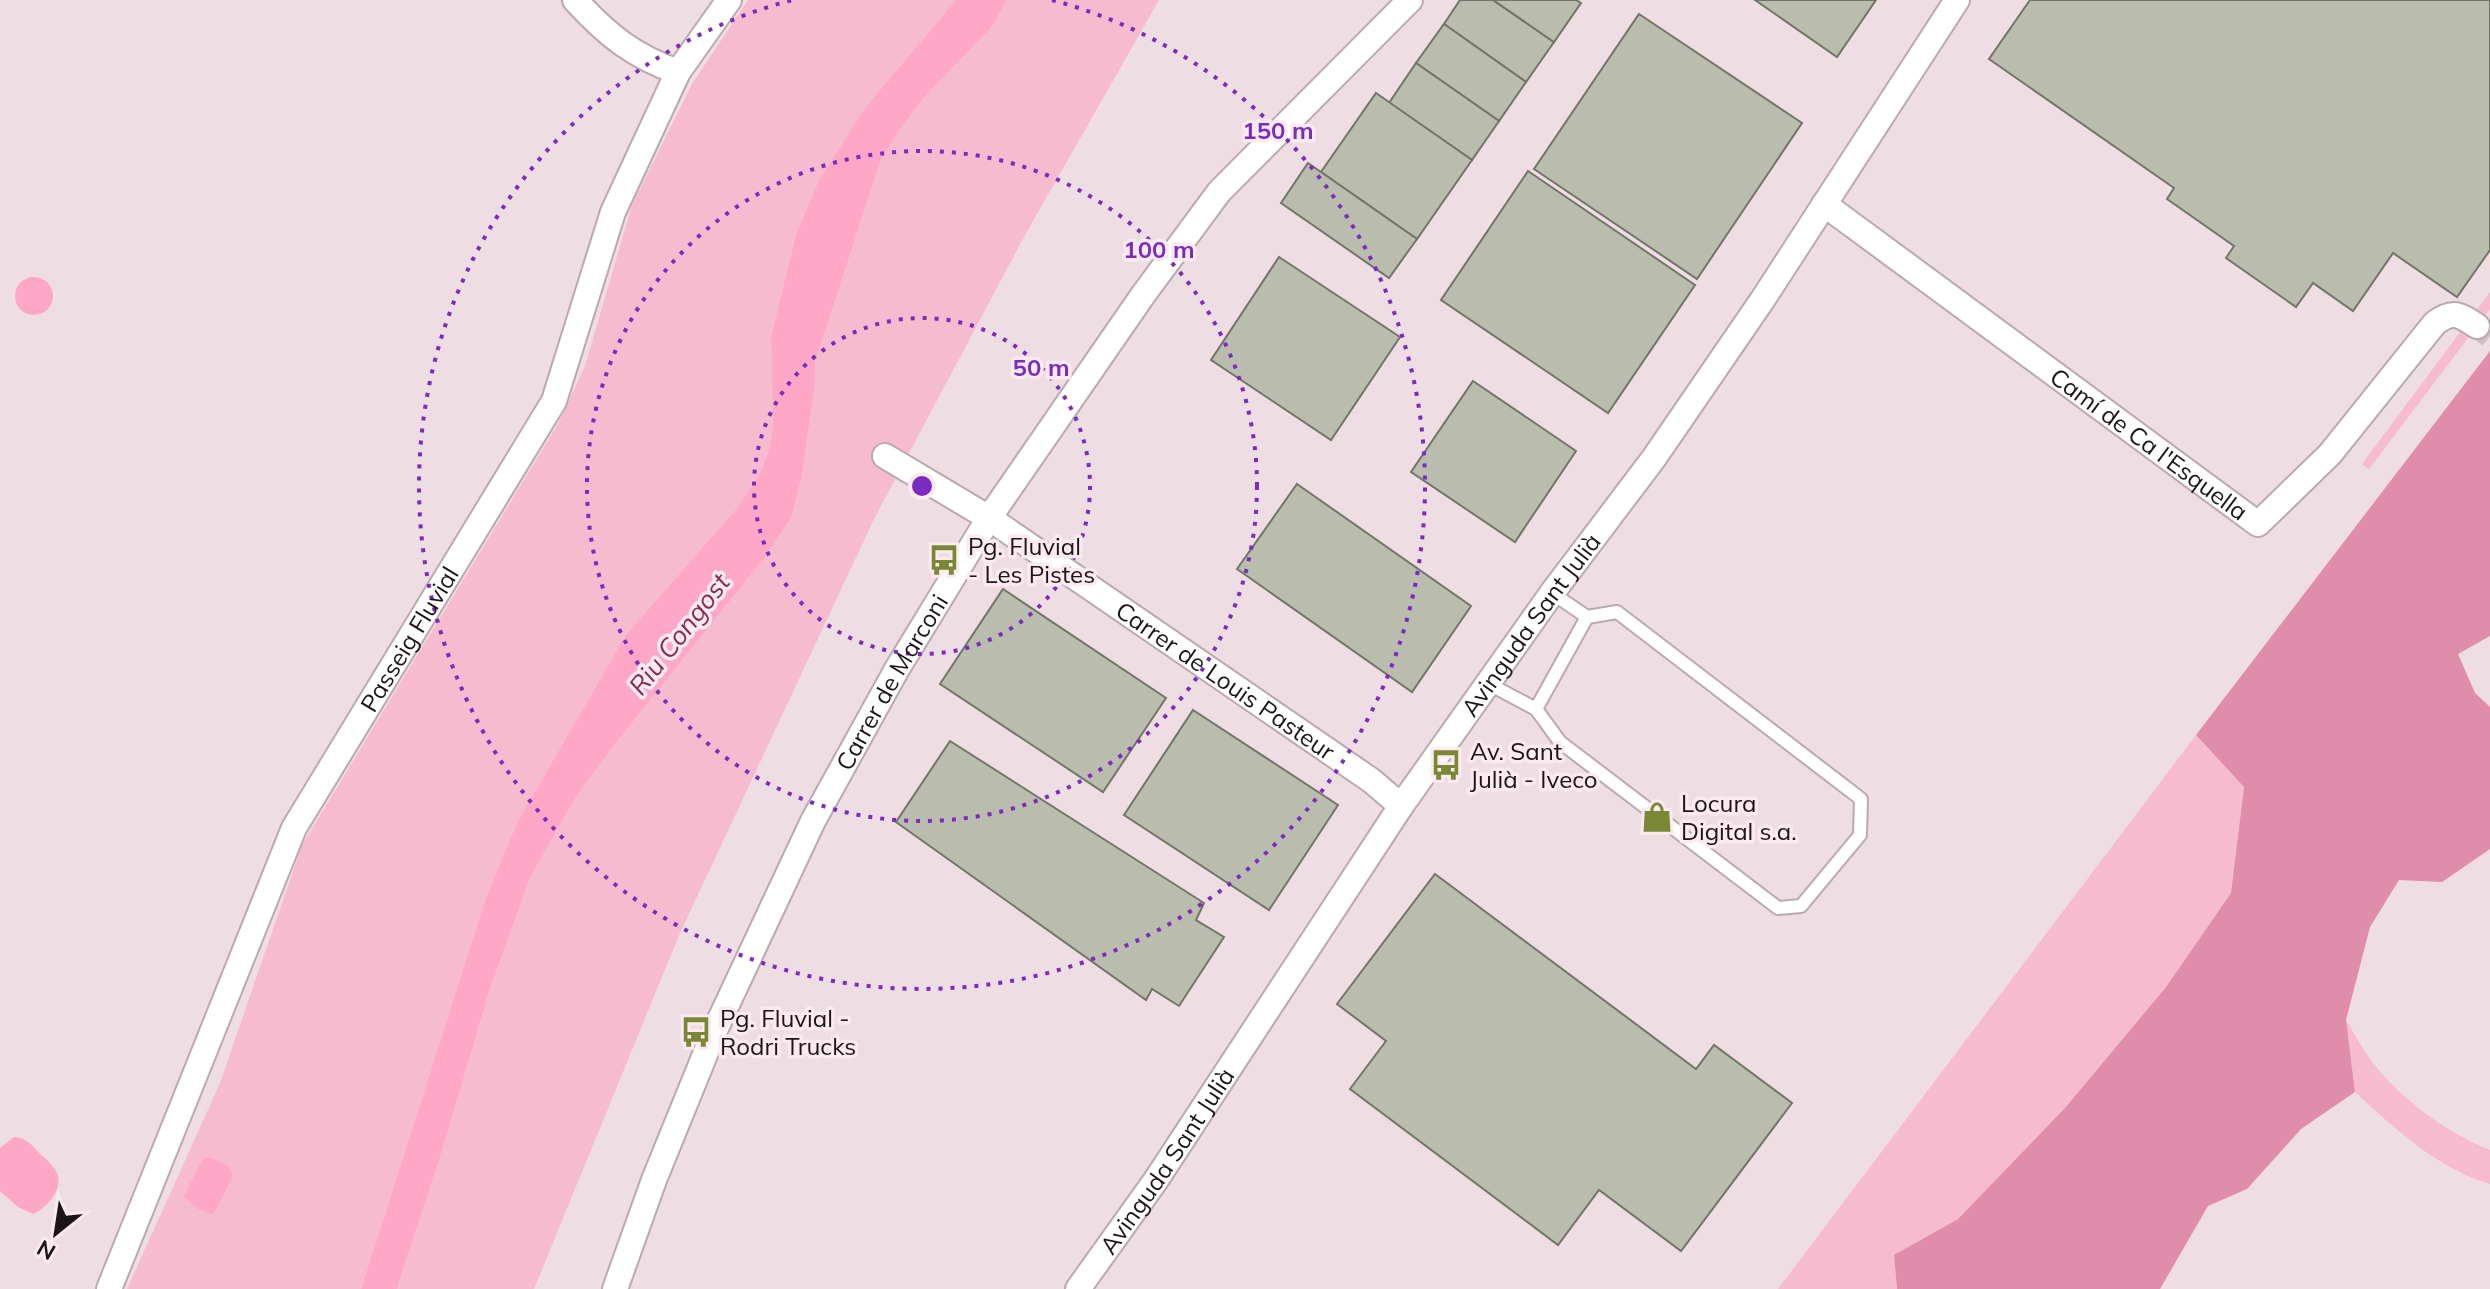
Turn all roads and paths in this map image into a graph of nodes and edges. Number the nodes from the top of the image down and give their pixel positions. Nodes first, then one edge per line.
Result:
1 (575, 0) edge
2 (729, 0) edge
3 (1410, 0) edge
4 (1957, 0) edge
5 (678, 72) junction
6 (1824, 204) junction
7 (2477, 326) tunnel mouth
8 (885, 456) dead end
9 (989, 518) junction
10 (1552, 593) junction
11 (1587, 617) junction
12 (1487, 683) junction
13 (1536, 709) junction
14 (1401, 806) junction
15 (109, 1289) edge
16 (615, 1289) edge
17 (1078, 1289) edge

1 - 5 street
2 - 5 street, Passeig Fluvial
3 - 9 street, Carrer de Marconi
4 - 6 street, Avinguda Sant Julià
5 - 15 street, Passeig Fluvial
6 - 7 street, Camí de Ca l'Esquella
6 - 10 street, Avinguda Sant Julià
8 - 9 street, Carrer de Louis Pasteur
9 - 14 street, Carrer de Louis Pasteur
9 - 16 street, Carrer de Marconi
10 - 11 lane
10 - 12 street, Avinguda Sant Julià
11 - 13 lane
11 - 13 lane
12 - 13 lane
12 - 14 street, Avinguda Sant Julià
14 - 17 street, Avinguda Sant Julià

